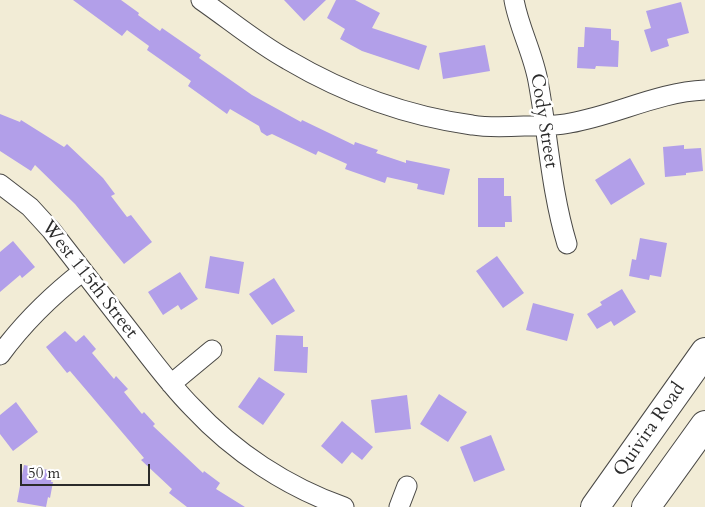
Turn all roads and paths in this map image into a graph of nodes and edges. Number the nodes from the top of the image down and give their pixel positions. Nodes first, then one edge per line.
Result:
1 (514, 0) edge
2 (207, 2) edge
3 (705, 90) edge
4 (545, 126) junction
5 (0, 184) edge
6 (567, 244) dead end
7 (83, 271) junction
8 (212, 350) dead end
9 (705, 352) edge
10 (0, 355) edge
11 (171, 384) junction
12 (705, 424) edge
13 (407, 486) dead end
14 (344, 507) edge
15 (399, 507) edge
16 (595, 507) edge
17 (646, 507) edge

1 - 4 street, Cody Street
2 - 4 street
3 - 4 street
4 - 6 street, Cody Street
5 - 7 street, West 115th Street
7 - 10 street
7 - 11 street, West 115th Street
8 - 11 street
9 - 16 main road, Quivira Road
11 - 14 street, West 115th Street
12 - 17 main road
13 - 15 street

